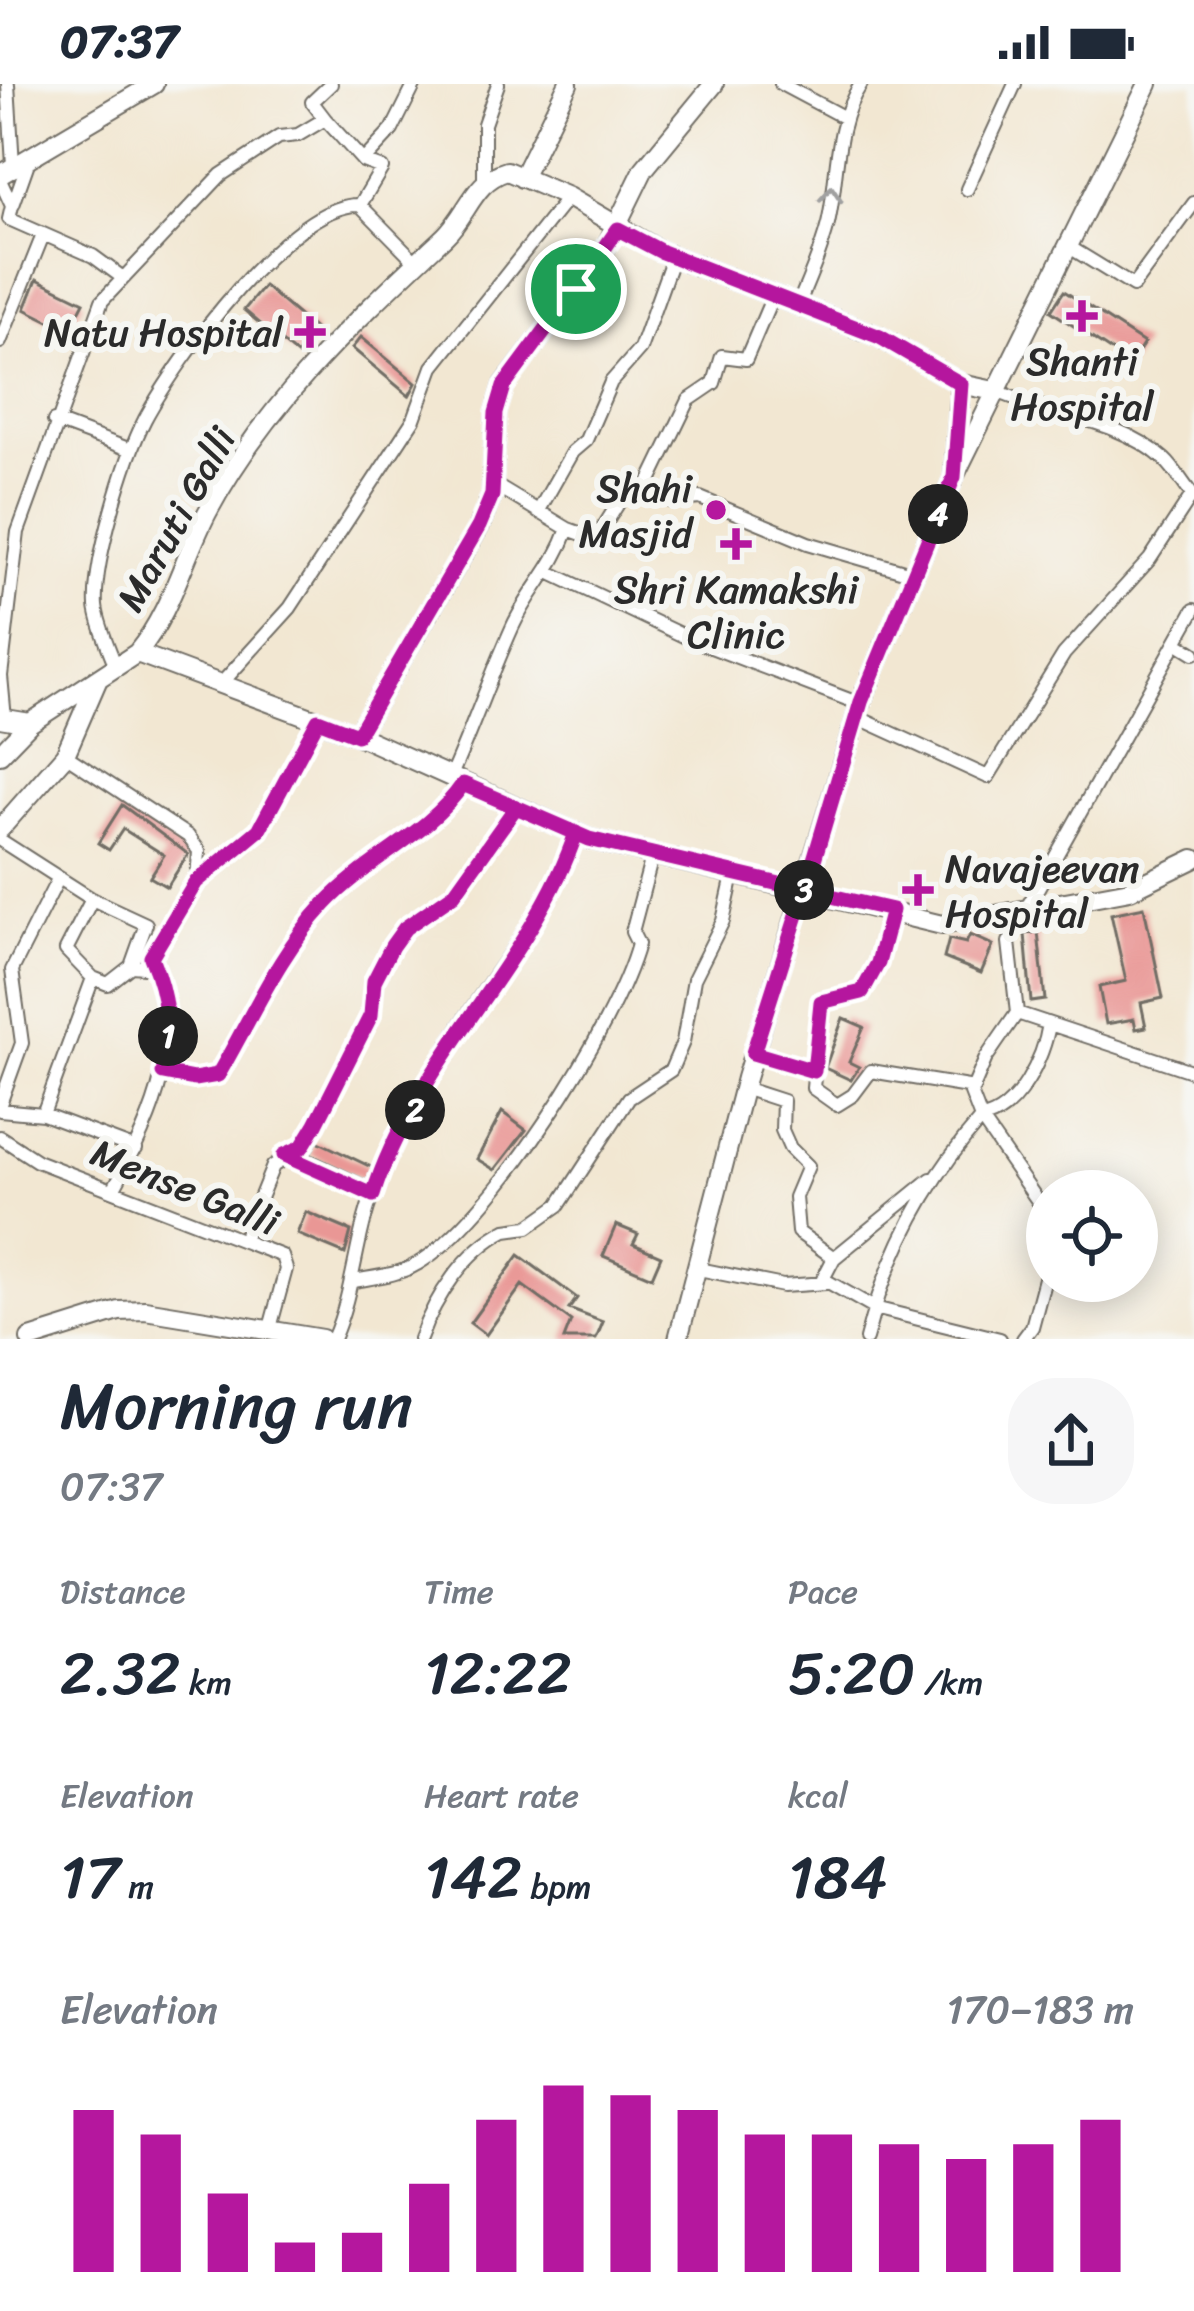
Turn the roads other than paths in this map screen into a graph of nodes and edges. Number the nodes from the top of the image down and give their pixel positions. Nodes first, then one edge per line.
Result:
1 (8, 84) edge
2 (154, 84) edge
3 (331, 84) edge
4 (415, 84) edge
5 (498, 84) edge
6 (568, 84) edge
7 (714, 84) edge
8 (781, 84) edge
9 (861, 84) edge
10 (1015, 84) edge
11 (1148, 84) edge
12 (845, 118) junction
13 (325, 119) junction
14 (363, 160) junction
15 (11, 168) edge
16 (522, 178) junction
17 (484, 181) junction
18 (967, 189) dead end
19 (568, 196) junction
20 (1194, 203) edge
21 (360, 206) junction
22 (7, 216) edge
23 (618, 229) junction
24 (43, 236) junction
25 (1065, 244) junction
26 (673, 256) junction
27 (414, 260) junction
28 (122, 278) junction
29 (773, 296) junction
30 (798, 305) junction
31 (0, 342) edge
32 (961, 384) junction
33 (999, 392) junction
34 (54, 421) junction
35 (131, 450) junction
36 (954, 477) junction
37 (493, 484) junction
38 (645, 491) junction
39 (1193, 496) edge
40 (538, 512) junction
41 (568, 529) junction
42 (549, 572) junction
43 (914, 574) junction
44 (1194, 610) edge
45 (1176, 642) junction
46 (1194, 652) edge
47 (137, 653) junction
48 (108, 672) junction
49 (221, 684) junction
50 (858, 711) junction
51 (3, 718) edge
52 (318, 720) junction
53 (30, 722) junction
54 (357, 735) junction
55 (0, 754) edge
56 (65, 755) junction
57 (456, 781) junction
58 (516, 807) junction
59 (0, 829) edge
60 (576, 833) junction
61 (0, 840) edge
62 (652, 853) junction
63 (1194, 859) edge
64 (734, 870) junction
65 (58, 879) junction
66 (196, 882) junction
67 (805, 890) junction
68 (92, 899) junction
69 (892, 910) junction
70 (1025, 911) junction
71 (1009, 942) dead end
72 (151, 957) junction
73 (131, 966) junction
74 (93, 978) junction
75 (1017, 1012) junction
76 (1049, 1024) junction
77 (753, 1053) junction
78 (814, 1071) junction
79 (1194, 1072) edge
80 (163, 1073) junction
81 (743, 1088) junction
82 (974, 1088) junction
83 (0, 1107) edge
84 (43, 1114) junction
85 (981, 1119) junction
86 (0, 1137) edge
87 (136, 1149) junction
88 (284, 1155) junction
89 (937, 1174) junction
90 (1026, 1184) edge
91 (114, 1188) junction
92 (373, 1195) junction
93 (243, 1240) junction
94 (834, 1258) junction
95 (694, 1268) junction
96 (355, 1281) junction
97 (826, 1283) junction
98 (1039, 1302) edge
99 (874, 1308) junction
100 (270, 1328) junction
101 (969, 1334) edge
102 (30, 1339) edge
103 (322, 1339) edge
104 (333, 1339) edge
105 (420, 1339) edge
106 (677, 1339) edge
107 (866, 1339) edge
108 (1000, 1339) edge
109 (1023, 1339) edge

1 - 15 street
2 - 15 street
3 - 13 street
4 - 14 street
5 - 17 street
6 - 16 street
7 - 23 street
8 - 12 street
9 - 12 street
10 - 18 street
11 - 25 street
30 -> 12 street
13 - 14 street
13 - 28 street
14 - 21 street
15 - 22 street
15 - 22 street
16 - 17 street
16 - 19 street
17 - 27 street, Maruti Galli
19 - 23 street
19 - 49 street
20 - 25 street
21 - 27 street
21 - 35 street
22 - 24 street
23 - 26 street
23 - 37 street
24 - 28 street
24 - 31 street
25 - 33 street
26 - 29 street
26 - 40 street
27 - 47 street, Maruti Galli
28 - 34 street
29 - 30 street
29 - 38 street
30 - 32 street
32 - 33 street
32 - 36 street
33 - 36 street
33 - 39 street
34 - 35 street
34 - 51 street
35 - 48 street
36 - 43 street
37 - 40 street
37 - 54 street
38 - 41 street
38 - 43 street
39 - 50 street
40 - 41 street
41 - 42 street
42 - 50 street
42 - 57 street
43 - 50 street
44 - 45 street
45 - 46 street
45 - 70 street
47 - 48 street
47 - 49 street
48 - 53 street
48 - 56 street
49 - 52 street
50 - 67 street
51 - 53 street
52 - 54 street
52 - 66 street
53 - 55 street
54 - 57 street
56 - 59 street
56 - 66 street
57 - 58 street
57 - 80 street
58 - 60 street
58 - 88 street
60 - 62 street
60 - 92 street
61 - 65 street
62 - 64 street
62 - 96 street
63 - 70 street
64 - 67 street
64 - 105 street
65 - 68 street
65 - 83 street
66 - 72 street
67 - 69 street
67 - 77 street
68 - 73 street
68 - 74 street
69 - 70 street
69 - 78 street
71 - 75 street
72 - 73 street
72 - 80 street
73 - 74 street
74 - 84 street
75 - 76 street
75 - 82 street
76 - 79 street
76 - 85 street
77 - 78 street
77 - 81 street
78 - 82 street
80 - 87 street
81 - 94 street
81 - 95 street
82 - 85 street
83 - 84 street
84 - 87 street
85 - 89 street
85 - 90 street
86 - 91 street, Mense Galli
87 - 91 street
88 - 92 street
88 - 93 street
89 - 94 street
89 - 99 street
91 - 93 street, Mense Galli
92 - 96 street
93 - 100 street, Mense Galli
94 - 97 street
95 - 97 street
95 - 106 street
96 - 104 street
97 - 99 street
98 - 109 street
99 - 101 street
99 - 107 street
100 - 102 street
100 - 103 street
101 - 108 street

